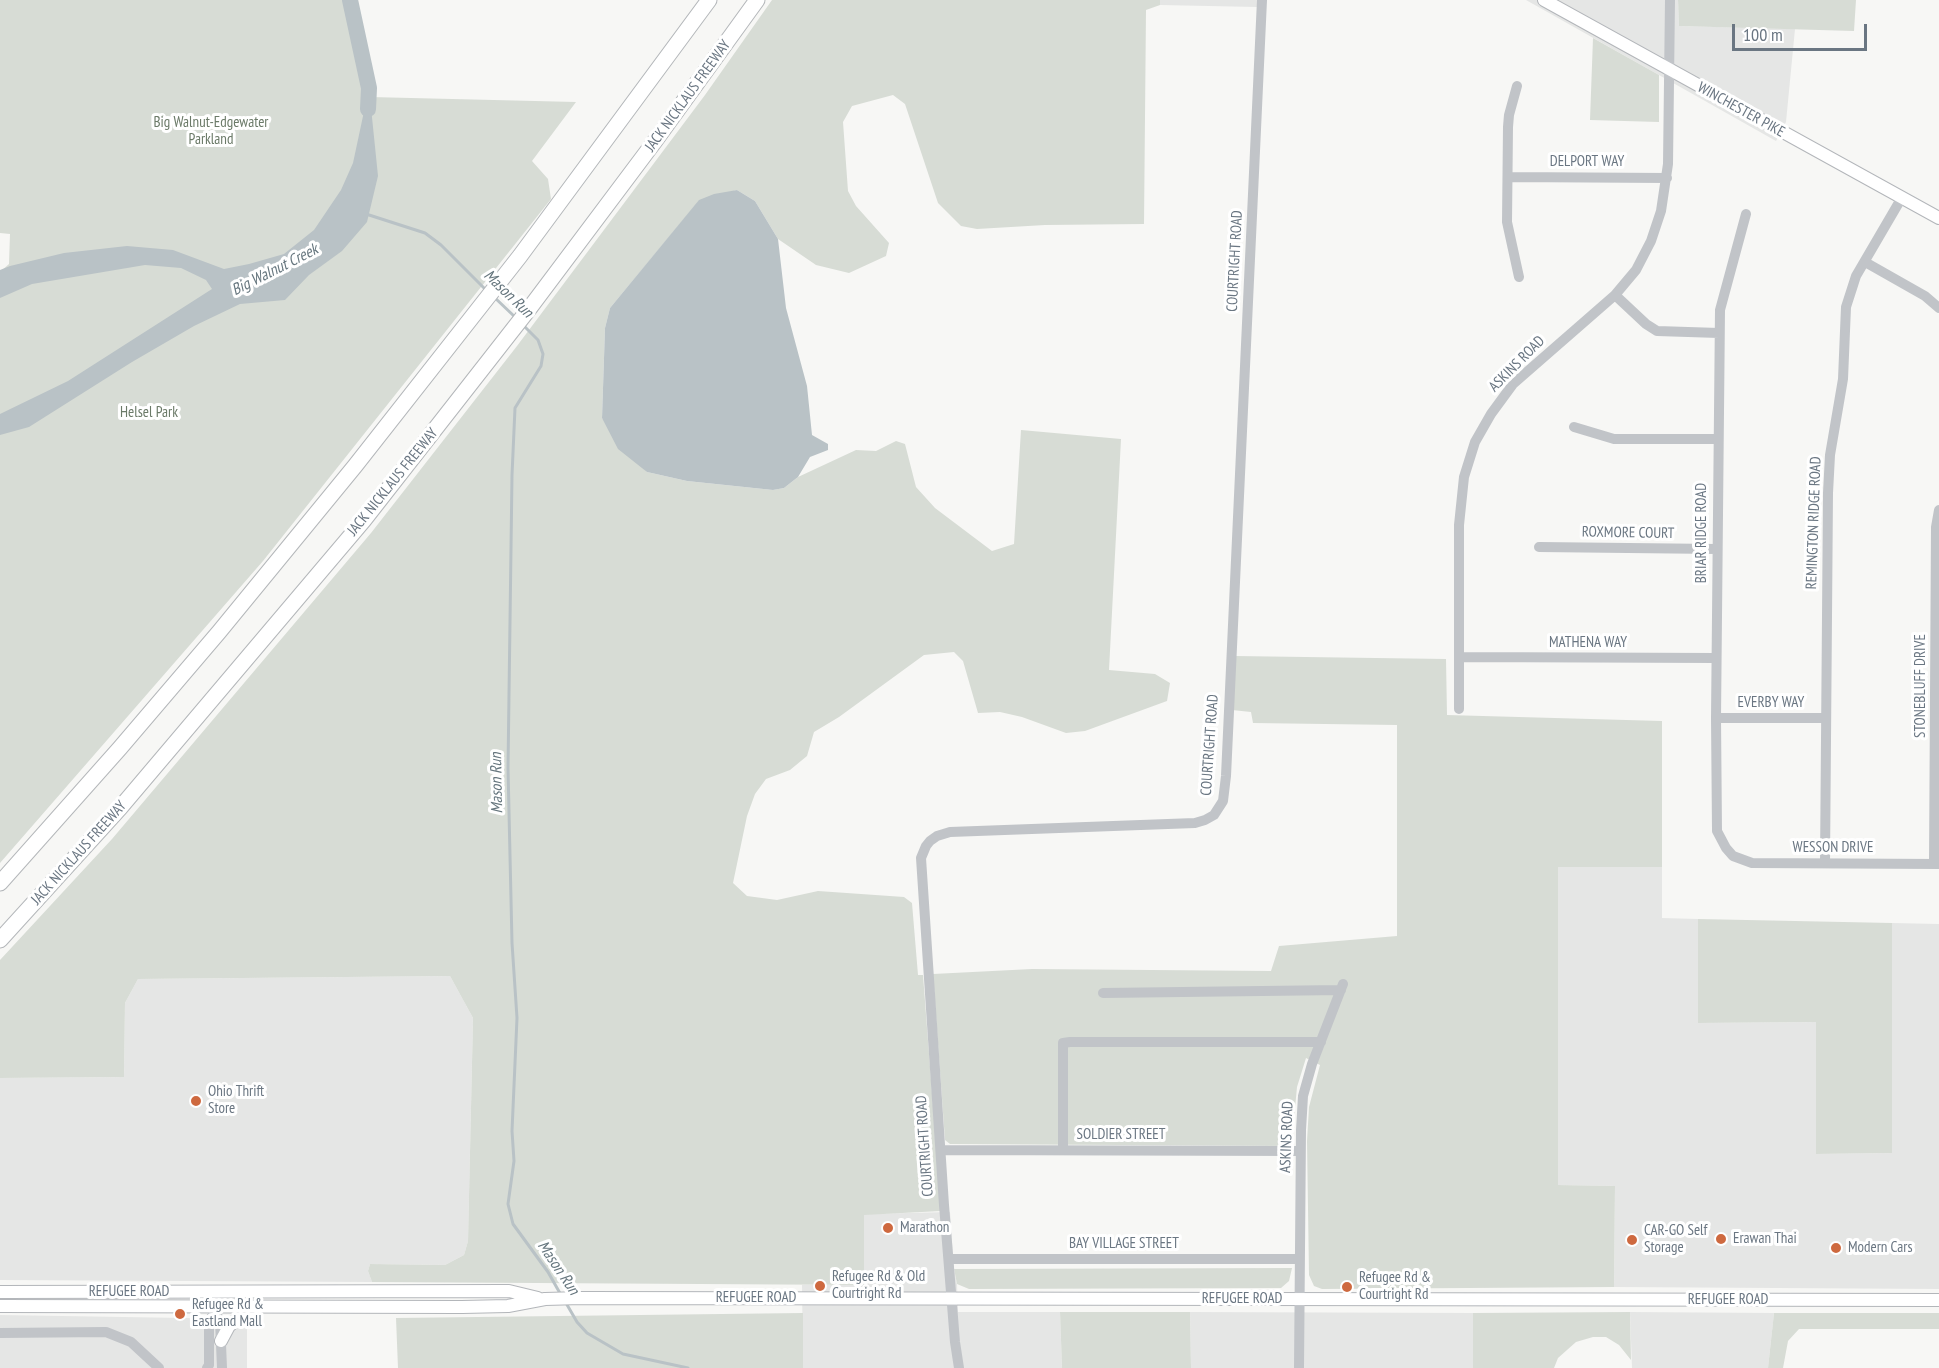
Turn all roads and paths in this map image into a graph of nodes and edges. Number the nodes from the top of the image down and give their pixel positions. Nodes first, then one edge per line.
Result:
1 (709, 0) edge
2 (757, 0) edge
3 (1262, 0) edge
4 (1544, 0) edge
5 (1670, 0) edge
6 (1670, 71) junction
7 (1517, 86) dead end
8 (1508, 177) junction
9 (1667, 178) junction
10 (1901, 199) junction
11 (1746, 214) dead end
12 (1939, 218) edge
13 (1864, 262) junction
14 (1519, 277) dead end
15 (1615, 295) junction
16 (1939, 308) edge
17 (1719, 333) junction
18 (1574, 428) dead end
19 (1718, 439) junction
20 (1939, 510) edge
21 (1539, 547) dead end
22 (1717, 549) junction
23 (1938, 606) edge
24 (1459, 657) junction
25 (1716, 658) junction
26 (1459, 709) dead end
27 (1716, 718) junction
28 (1826, 718) junction
29 (1729, 852) joint
30 (1825, 863) junction
31 (1937, 864) edge
32 (0, 883) edge
33 (0, 940) edge
34 (1103, 993) dead end
35 (1321, 1041) junction
36 (941, 1150) junction
37 (1063, 1150) junction
38 (1300, 1151) junction
39 (949, 1259) junction
40 (1300, 1259) junction
41 (0, 1292) edge
42 (215, 1292) junction
43 (952, 1298) junction
44 (550, 1299) junction
45 (1299, 1299) junction
46 (1939, 1300) edge
47 (0, 1306) edge
48 (258, 1308) junction
49 (215, 1310) junction
50 (0, 1333) edge
51 (221, 1341) junction
52 (209, 1367) edge
53 (159, 1368) edge
54 (222, 1368) edge
55 (959, 1368) edge
56 (1299, 1368) edge

1 - 32 highway
2 - 33 highway, JACK NICKLAUS FREEWAY
3 - 36 street, COURTRIGHT ROAD
4 - 6 main road, WINCHESTER PIKE
5 - 6 street, ASKINS ROAD
6 - 9 street, ASKINS ROAD
6 - 10 main road, WINCHESTER PIKE
7 - 8 street
8 - 9 street, DELPORT WAY
8 - 14 street
9 - 15 street, ASKINS ROAD
10 - 12 main road, WINCHESTER PIKE
10 - 13 street, REMINGTON RIDGE ROAD
11 - 17 street, BRIAR RIDGE ROAD
13 - 16 street
13 - 28 street, REMINGTON RIDGE ROAD
15 - 17 street
15 - 24 street, ASKINS ROAD
17 - 19 street, BRIAR RIDGE ROAD
18 - 19 street
19 - 22 street, BRIAR RIDGE ROAD
20 - 23 street, STONEBLUFF DRIVE
21 - 22 street, ROXMORE COURT
22 - 25 street, BRIAR RIDGE ROAD
23 - 31 street, STONEBLUFF DRIVE
24 - 25 street, MATHENA WAY
24 - 26 street, ASKINS ROAD
25 - 27 street, BRIAR RIDGE ROAD
27 - 28 street, EVERBY WAY
27 - 29 street, BRIAR RIDGE ROAD
28 - 30 street, REMINGTON RIDGE ROAD
29 - 30 street, WESSON DRIVE
30 - 31 street, WESSON DRIVE
34 - 35 street, ASKINS ROAD
35 - 37 street
35 - 38 street, ASKINS ROAD
36 - 37 street, SOLDIER STREET
36 - 39 street, COURTRIGHT ROAD
37 - 38 street, SOLDIER STREET
38 - 40 street, ASKINS ROAD
39 - 40 street, BAY VILLAGE STREET
39 - 43 street, COURTRIGHT ROAD
40 - 45 street, ASKINS ROAD
41 - 42 main road, REFUGEE ROAD
42 - 44 main road, REFUGEE ROAD
42 - 49 street
43 - 44 main road, REFUGEE ROAD
43 - 45 main road, REFUGEE ROAD
43 - 55 street, COURTRIGHT ROAD
44 - 48 main road, REFUGEE ROAD
45 - 46 main road, REFUGEE ROAD
45 - 56 street
47 - 49 main road, REFUGEE ROAD
48 - 49 main road, REFUGEE ROAD
48 - 51 main road
49 - 51 street
49 - 52 street
50 - 53 street
51 - 54 street

